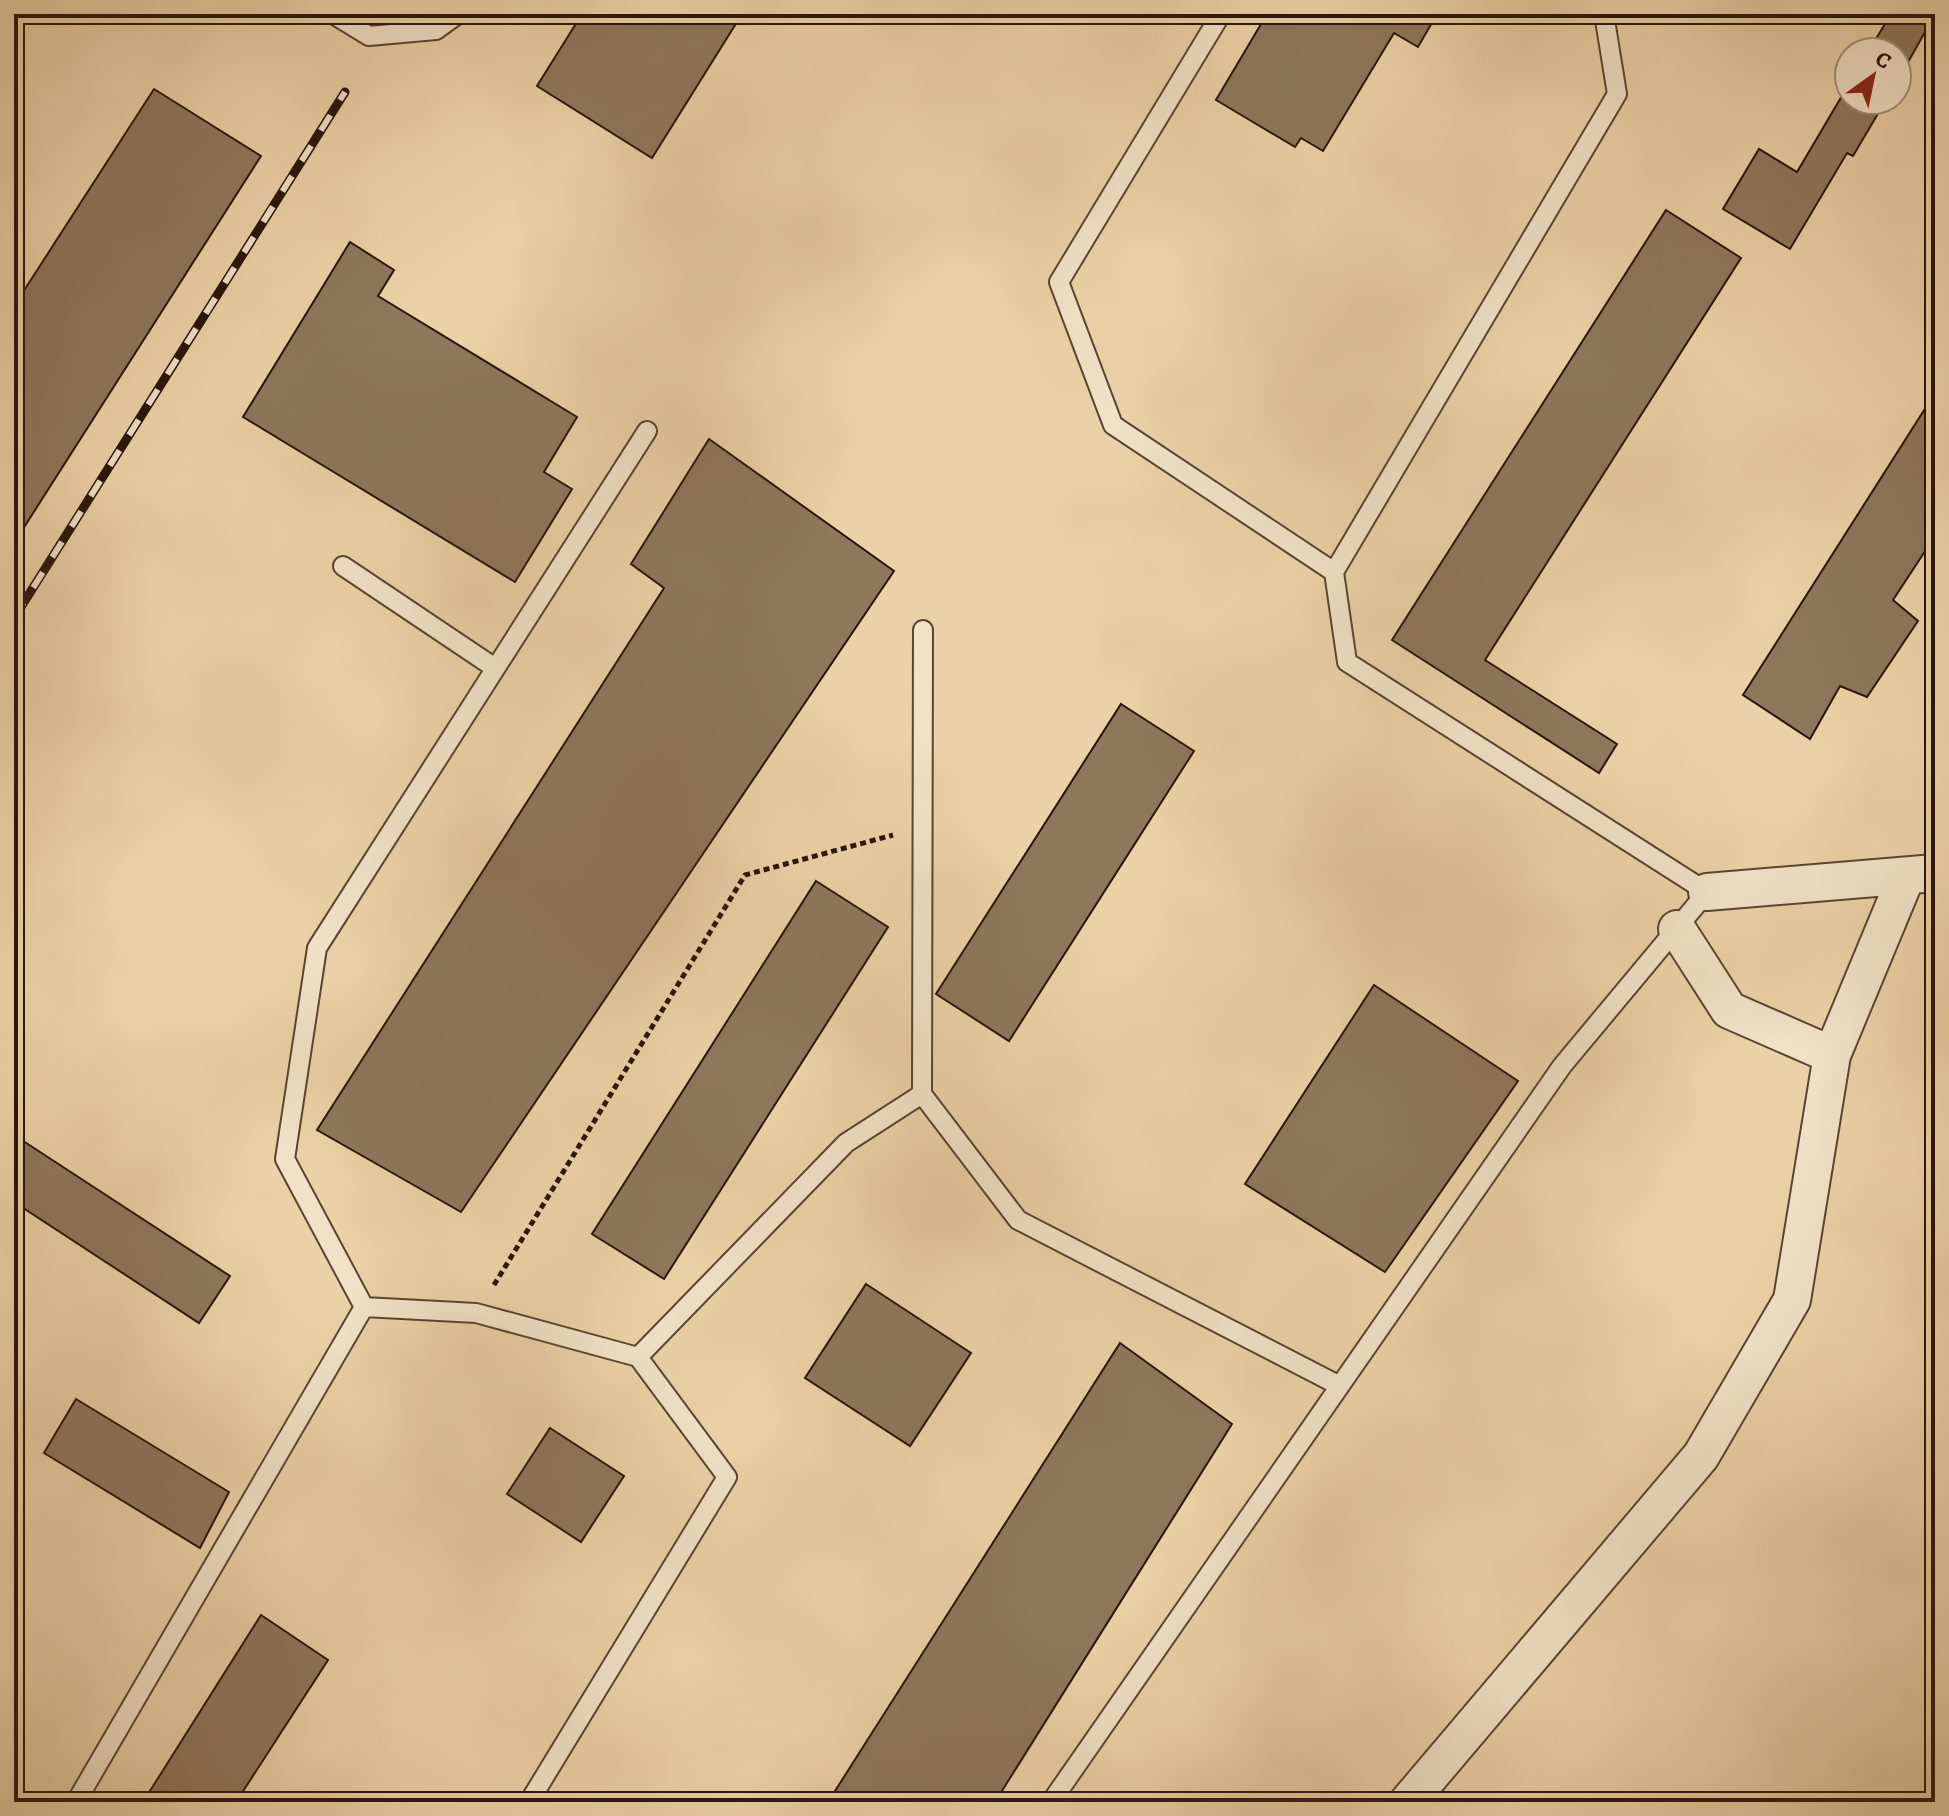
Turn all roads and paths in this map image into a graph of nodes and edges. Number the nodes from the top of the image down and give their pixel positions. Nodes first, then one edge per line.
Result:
1 (333, 14) edge
2 (458, 14) edge
3 (1221, 14) edge
4 (1604, 14) edge
5 (647, 431) dead end
6 (343, 566) dead end
7 (1334, 572) junction
8 (923, 630) dead end
9 (495, 668) junction
10 (923, 827) junction
11 (1920, 875) edge
12 (1707, 892) junction
13 (1677, 929) junction
14 (1832, 1055) junction
15 (922, 1094) junction
16 (364, 1307) junction
17 (476, 1313) junction
18 (638, 1357) junction
19 (1340, 1386) junction
20 (80, 1802) edge
21 (529, 1802) edge
22 (1051, 1802) edge
23 (1408, 1802) edge

1 - 2 lane
3 - 7 lane
4 - 7 lane
5 - 9 lane
6 - 9 lane
7 - 12 lane
8 - 10 lane
9 - 16 lane
10 - 15 lane
10 - 17 path
11 - 12 street
11 - 14 street
12 - 13 lane
13 - 14 street
13 - 19 lane
14 - 23 street
15 - 18 lane
15 - 19 lane
16 - 17 lane
16 - 20 lane
17 - 18 lane
18 - 21 lane
19 - 22 lane

